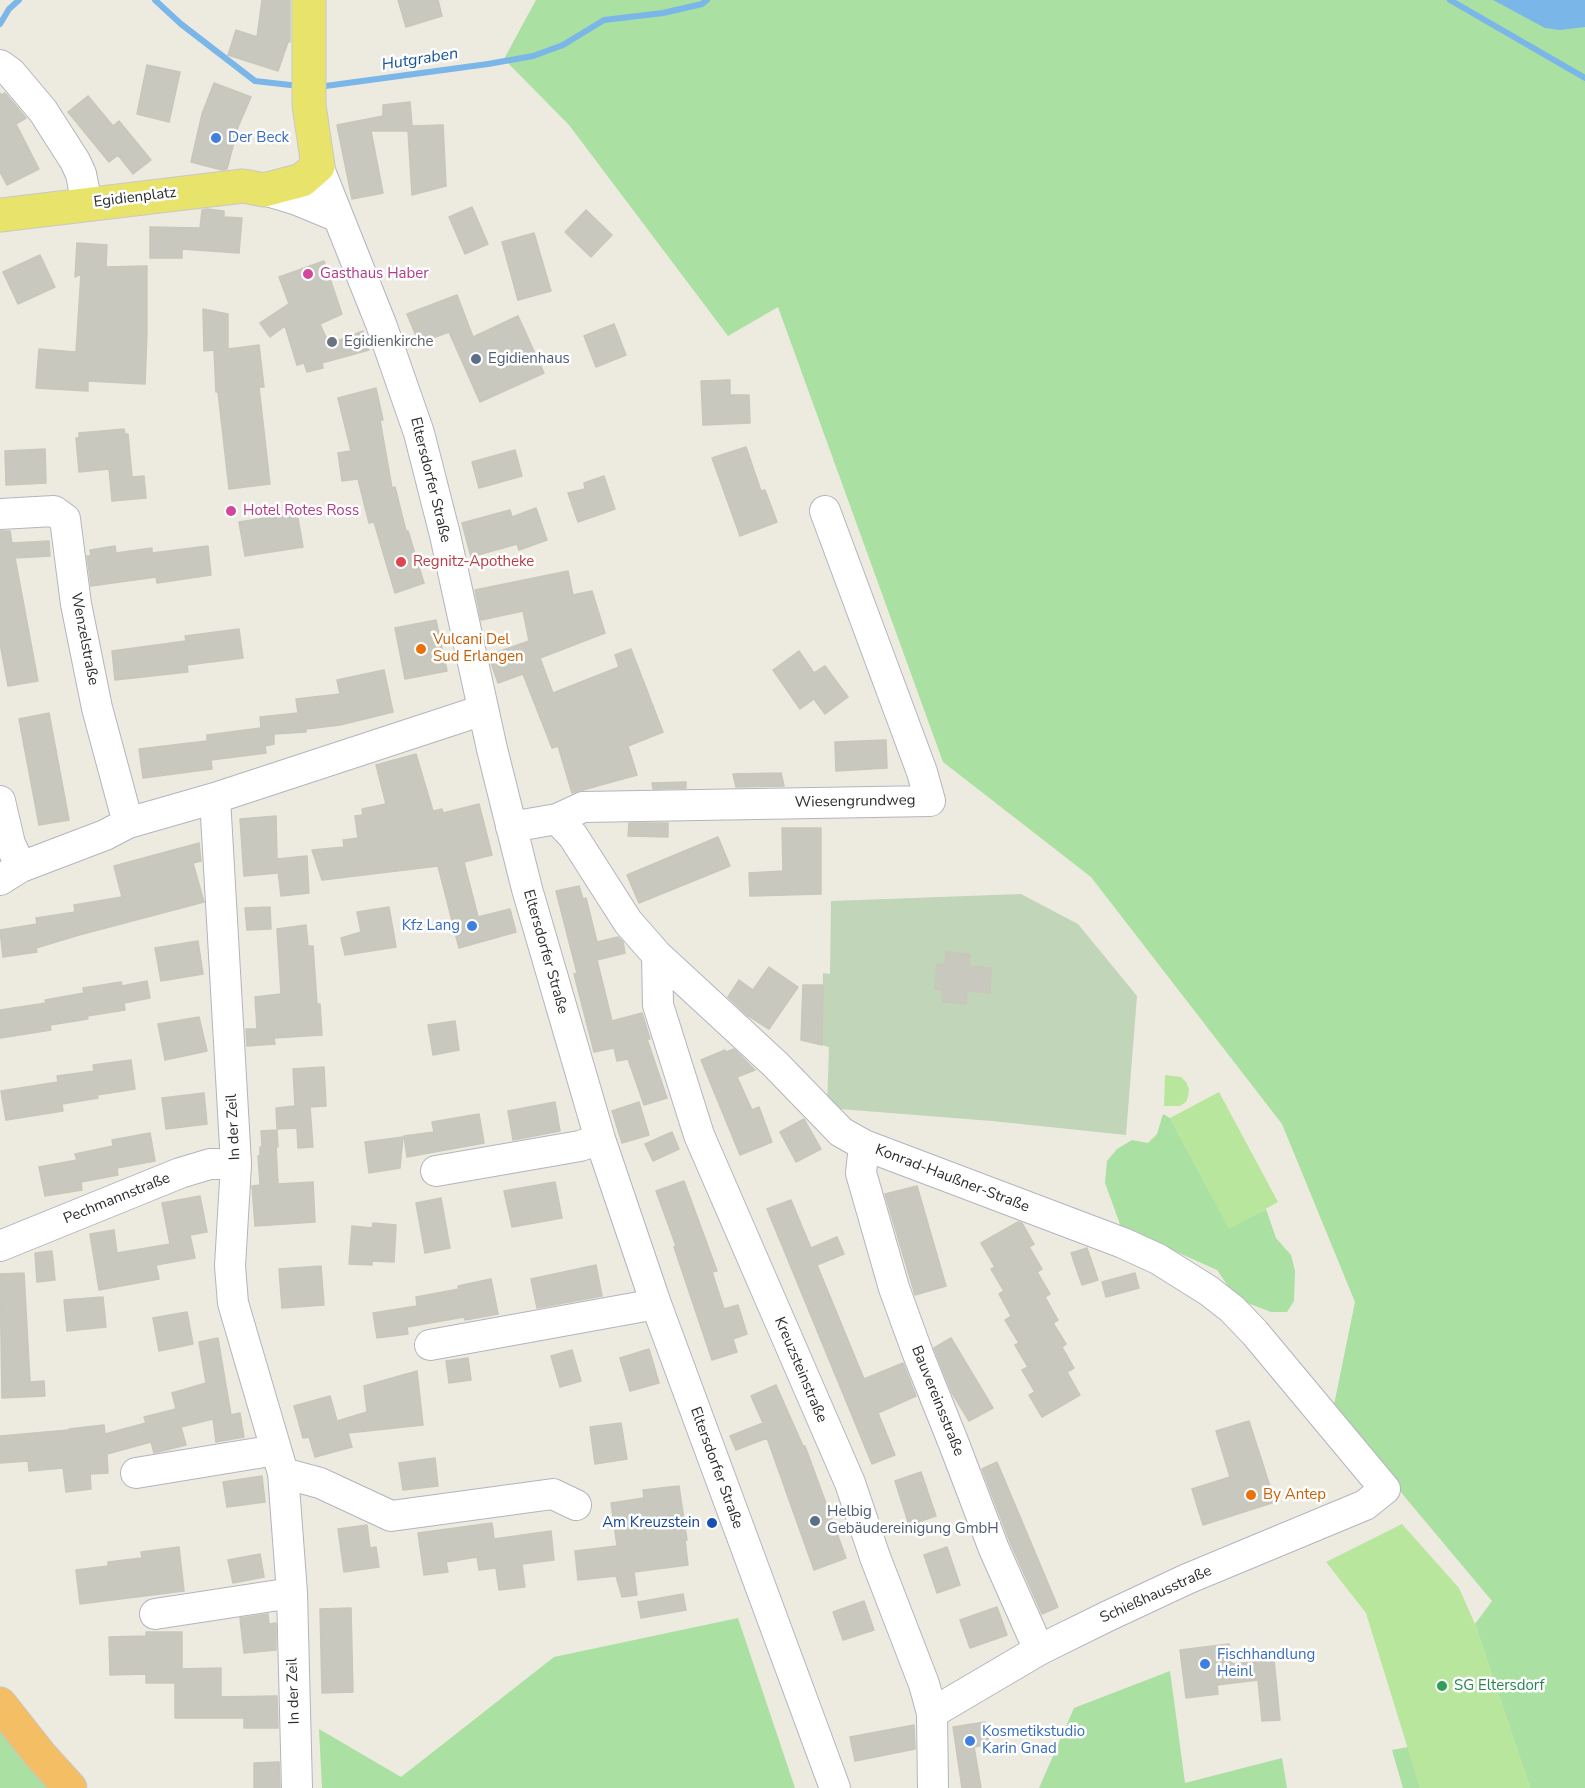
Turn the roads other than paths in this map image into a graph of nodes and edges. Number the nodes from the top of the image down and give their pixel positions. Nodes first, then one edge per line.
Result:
1 (309, 0) edge
2 (0, 65) edge
3 (317, 162) junction
4 (253, 188) junction
5 (87, 204) junction
6 (0, 215) edge
7 (338, 217) junction
8 (825, 511) dead end
9 (0, 514) edge
10 (483, 710) junction
11 (215, 798) junction
12 (0, 801) edge
13 (557, 819) junction
14 (128, 823) junction
15 (511, 827) junction
16 (11, 874) edge
17 (657, 955) junction
18 (600, 1139) junction
19 (864, 1145) junction
20 (236, 1164) junction
21 (436, 1171) dead end
22 (0, 1246) edge
23 (656, 1304) junction
24 (430, 1345) dead end
25 (279, 1462) junction
26 (136, 1473) dead end
27 (1385, 1489) joint
28 (576, 1504) dead end
29 (292, 1593) junction
30 (155, 1614) dead end
31 (1039, 1650) junction
32 (0, 1704) edge
33 (932, 1713) junction
34 (70, 1788) edge
35 (297, 1788) edge
36 (835, 1788) edge
37 (933, 1788) edge

1 - 3 main road, Eltersdorfer Straße
2 - 5 street, Egidienplatz
3 - 4 main road, Egidienplatz
3 - 7 street, Eltersdorfer Straße
4 - 5 main road, Egidienplatz
4 - 7 street
5 - 6 main road
7 - 10 street, Eltersdorfer Straße
8 - 13 street, Wiesengrundweg
9 - 14 street, Wenzelstraße
10 - 11 street
10 - 15 street, Eltersdorfer Straße
11 - 14 street
11 - 20 street, In der Zeil
12 - 16 street
13 - 15 street, Wiesengrundweg
13 - 17 street, Konrad-Haußner-Straße
14 - 16 street
15 - 18 street, Eltersdorfer Straße
17 - 19 street, Konrad-Haußner-Straße
17 - 33 street, Kreuzsteinstraße
18 - 21 street
18 - 23 street, Eltersdorfer Straße
19 - 27 street, Konrad-Haußner-Straße
19 - 31 street, Bauvereinsstraße
20 - 22 street, Pechmannstraße
20 - 25 street, In der Zeil
23 - 24 street
23 - 36 street, Eltersdorfer Straße
25 - 26 street
25 - 28 street
25 - 29 street, In der Zeil
27 - 31 street, Schießhausstraße
29 - 30 street
29 - 35 street, In der Zeil
31 - 33 street, Schießhausstraße
32 - 34 highway
33 - 37 street, Kreuzsteinstraße

